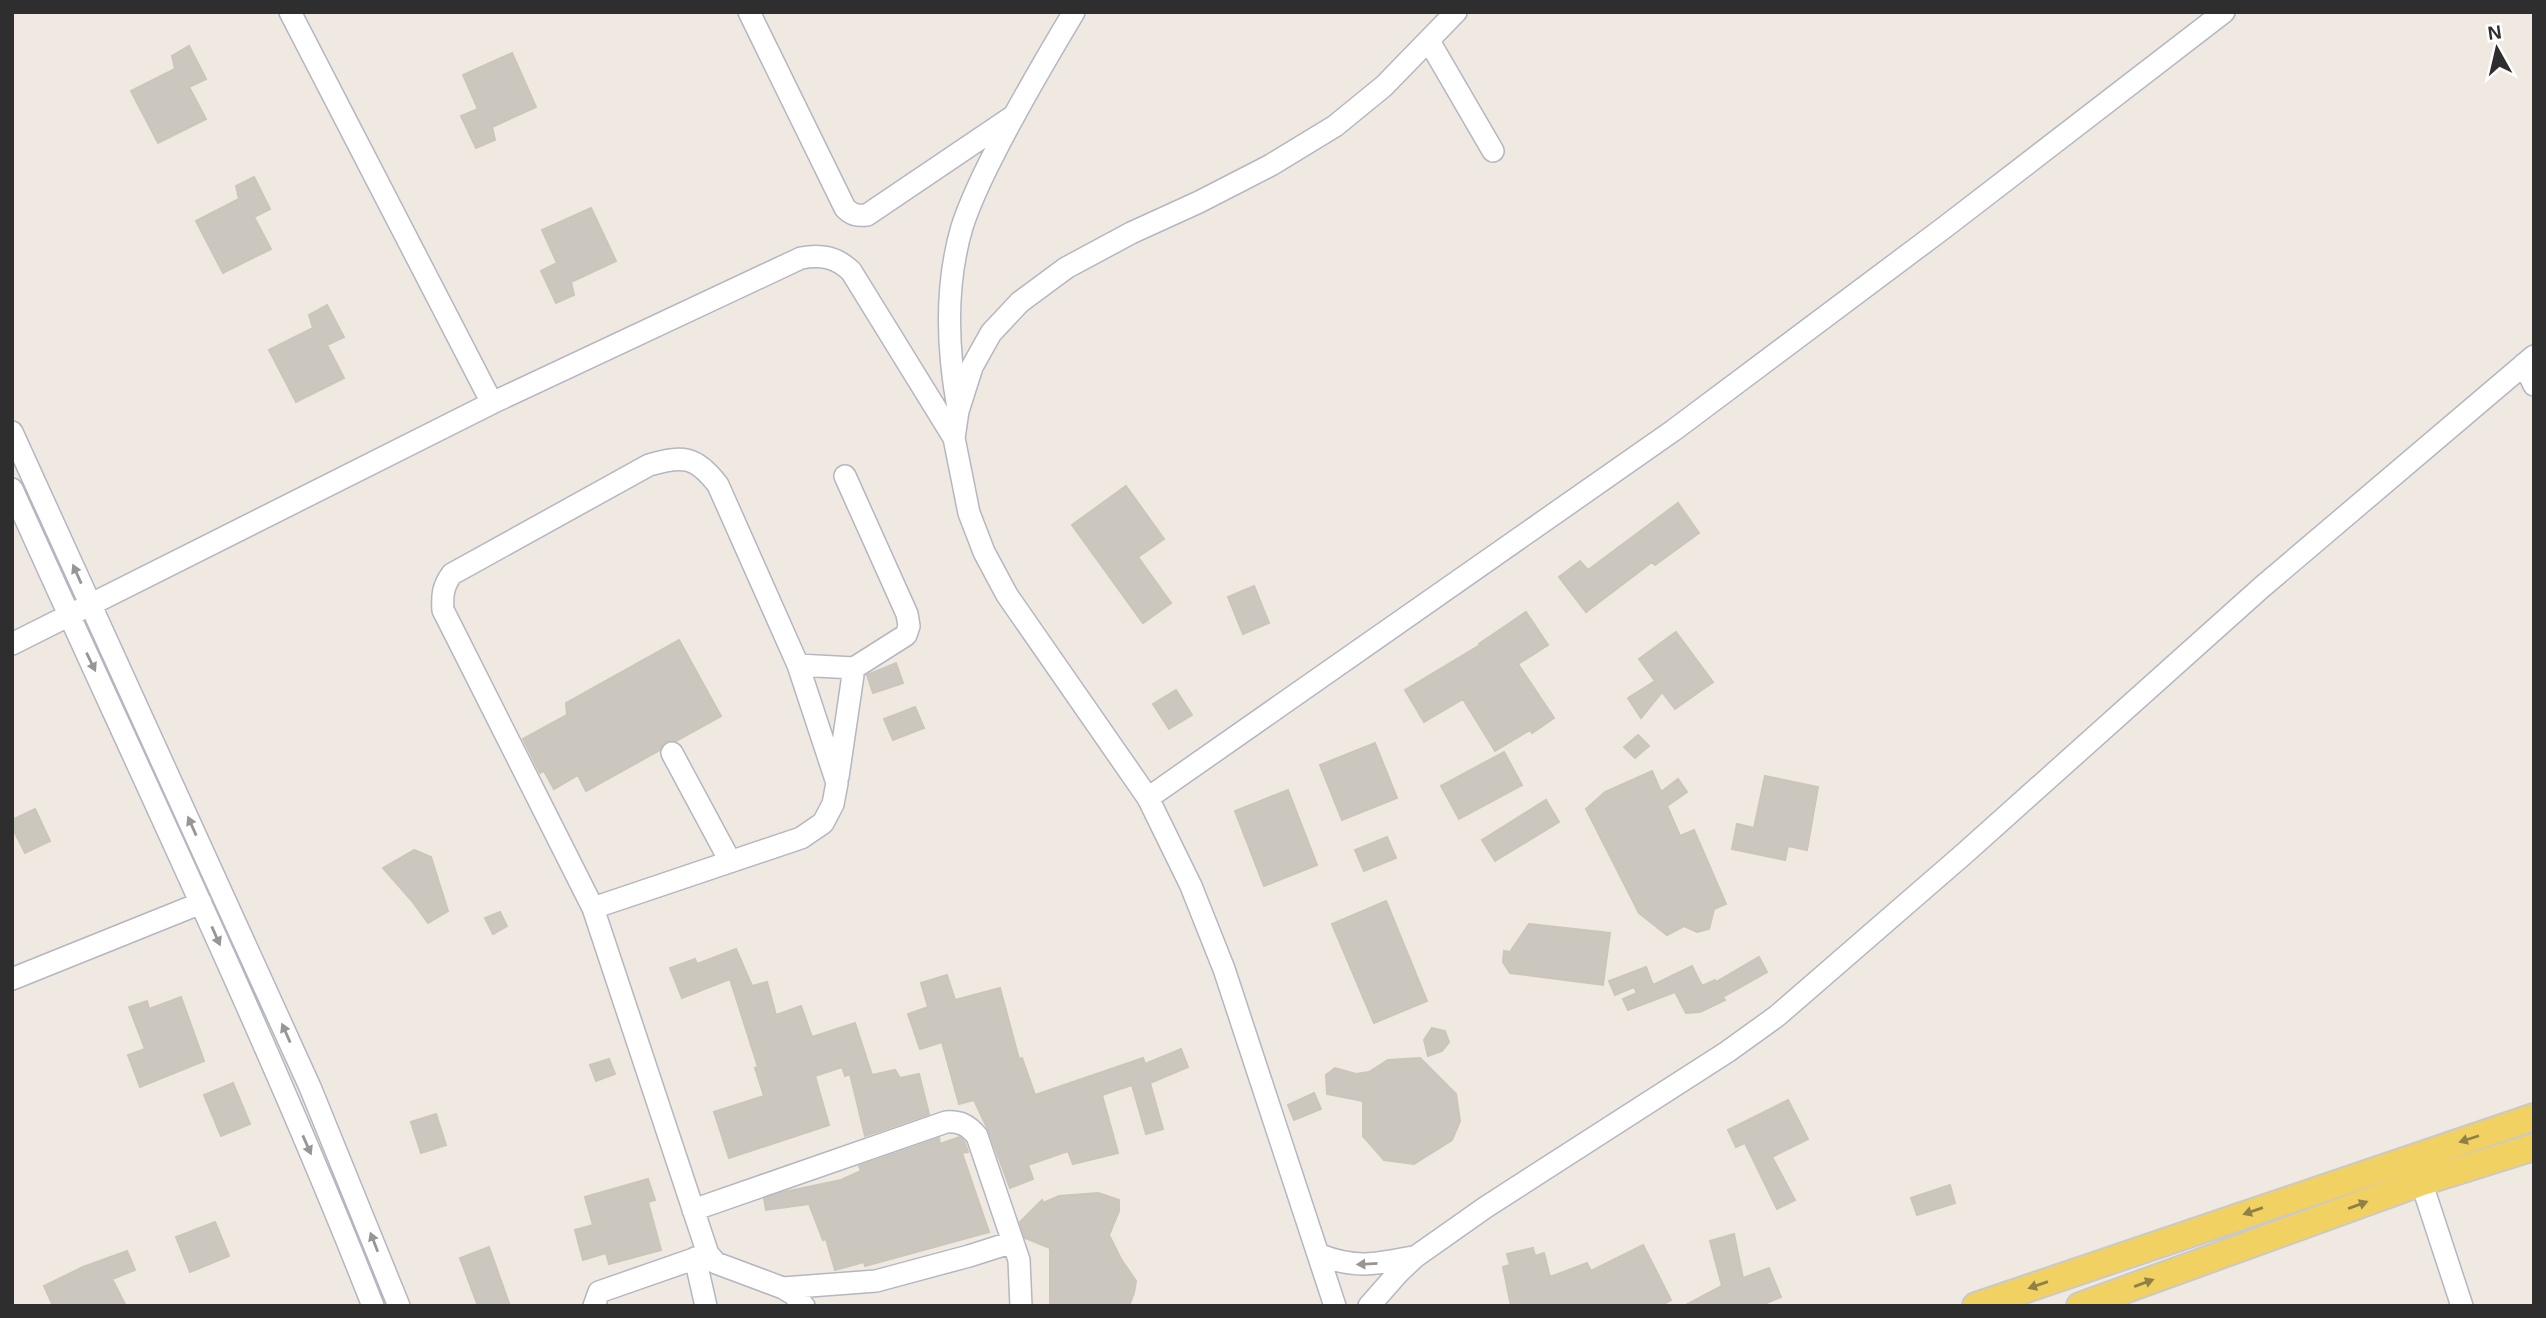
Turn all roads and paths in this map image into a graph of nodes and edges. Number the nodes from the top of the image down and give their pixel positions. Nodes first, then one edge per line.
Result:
1 (290, 12) edge
2 (749, 12) edge
3 (1074, 12) edge
4 (1456, 12) edge
5 (2224, 12) edge
6 (1429, 41) junction
7 (1014, 116) junction
8 (1493, 150) dead end
9 (2529, 360) edge
10 (2534, 384) edge
11 (492, 403) junction
12 (958, 411) junction
13 (12, 432) edge
14 (954, 438) junction
15 (845, 476) dead end
16 (12, 489) edge
17 (91, 605) junction
18 (69, 617) junction
19 (12, 644) edge
20 (798, 665) junction
21 (854, 668) junction
22 (672, 753) dead end
23 (837, 783) junction
24 (1148, 798) junction
25 (730, 861) junction
26 (201, 903) junction
27 (593, 908) junction
28 (12, 979) edge
29 (2534, 1117) edge
30 (2534, 1147) edge
31 (2412, 1157) junction
32 (2422, 1182) junction
33 (693, 1210) junction
34 (1013, 1242) junction
35 (1320, 1255) junction
36 (701, 1256) junction
37 (1415, 1257) junction
38 (783, 1288) junction
39 (373, 1306) edge
40 (399, 1306) edge
41 (594, 1306) edge
42 (706, 1306) edge
43 (804, 1306) edge
44 (1021, 1306) edge
45 (1335, 1306) edge
46 (1369, 1306) edge
47 (1976, 1306) edge
48 (2080, 1306) edge
49 (2462, 1306) edge

1 - 11 street
2 - 7 street
3 - 7 street
4 - 6 street
5 - 24 street
6 - 8 street
6 - 12 street
7 - 12 street
9 - 10 street
9 - 37 street
11 - 14 street
11 - 17 street
12 - 14 street
17 -> 13 street
14 - 24 street
15 - 21 street
16 - 18 street
17 - 18 street
40 -> 17 street
18 - 19 street
18 -> 26 street
20 - 21 street
20 - 23 street
20 - 27 street
21 - 23 street
22 - 25 street
23 - 25 street
24 - 35 street
25 - 27 street
26 - 28 street
26 -> 39 street
27 - 33 street
29 -> 31 main road
30 - 32 main road
31 - 32 street
31 -> 47 main road
48 -> 32 main road
32 - 49 street
33 - 34 street
33 - 36 street
34 - 38 street
34 - 44 street
37 -> 35 street
35 - 45 street
36 - 38 street
36 - 41 street
36 - 42 street
37 - 46 street
38 - 43 street

